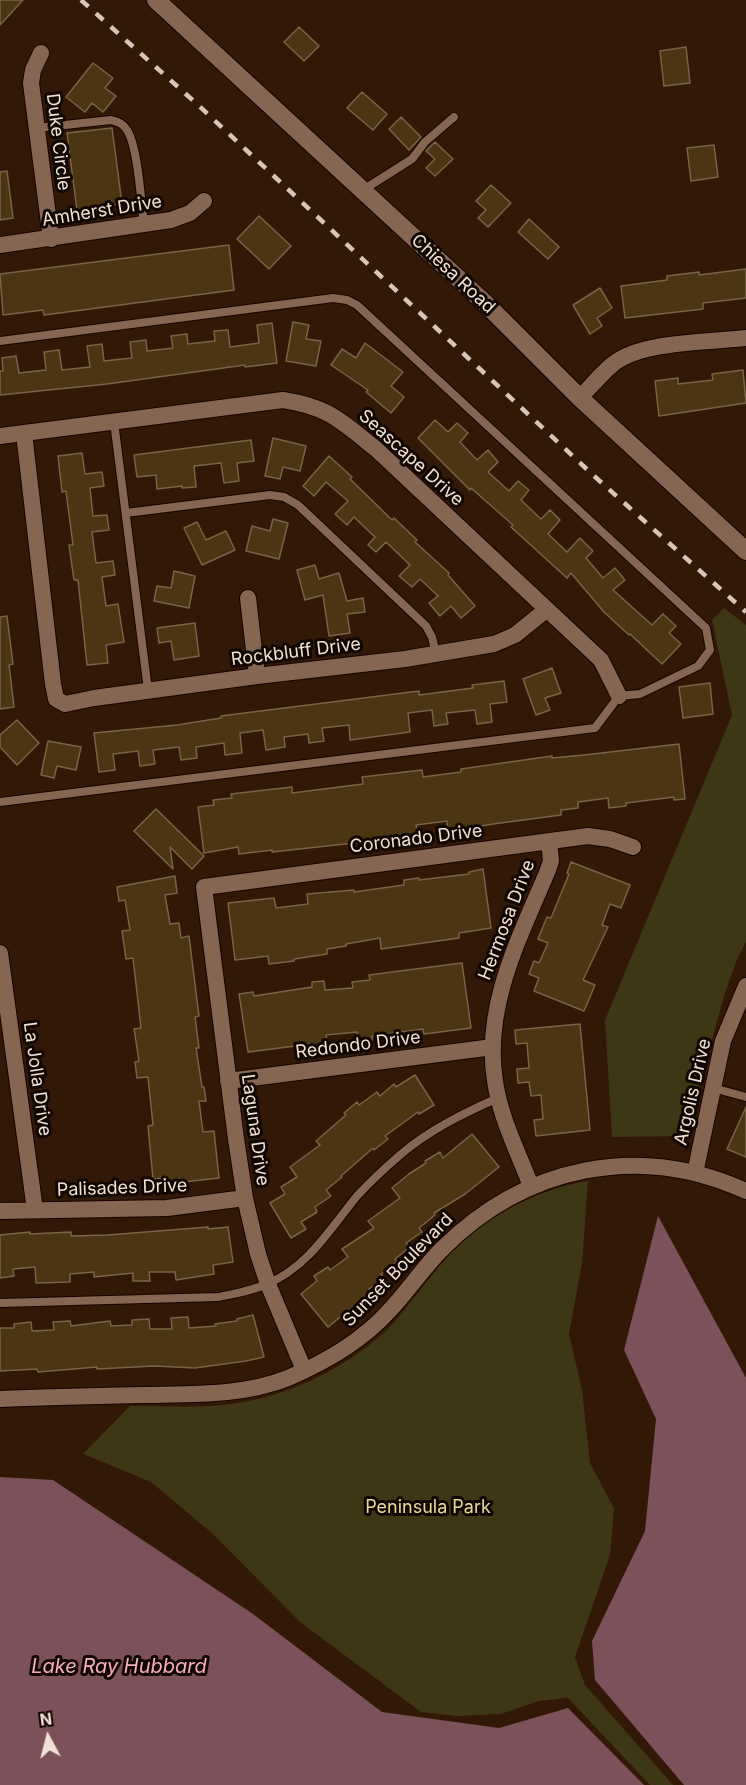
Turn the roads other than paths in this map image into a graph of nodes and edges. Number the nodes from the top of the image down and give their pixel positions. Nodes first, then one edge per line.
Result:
1 (156, 0) edge
2 (41, 53) dead end
3 (454, 117) dead end
4 (37, 128) junction
5 (363, 190) junction
6 (204, 201) dead end
7 (144, 225) junction
8 (51, 239) junction
9 (0, 245) edge
10 (746, 338) edge
11 (0, 341) edge
12 (580, 398) junction
13 (114, 422) junction
14 (24, 433) junction
15 (0, 436) edge
16 (126, 513) junction
17 (746, 551) edge
18 (248, 598) dead end
19 (546, 609) junction
20 (436, 654) junction
21 (257, 676) junction
22 (148, 690) junction
23 (619, 696) junction
24 (0, 802) edge
25 (549, 842) junction
26 (633, 847) dead end
27 (204, 887) joint
28 (0, 953) edge
29 (746, 986) edge
30 (742, 1010) edge
31 (493, 1047) junction
32 (228, 1081) junction
33 (713, 1088) junction
34 (746, 1097) edge
35 (498, 1098) junction
36 (695, 1173) junction
37 (531, 1186) junction
38 (746, 1191) edge
39 (245, 1198) junction
40 (35, 1210) junction
41 (0, 1211) edge
42 (268, 1284) junction
43 (0, 1303) edge
44 (304, 1370) junction
45 (0, 1399) edge

1 - 5 main road, Chiesa Road
2 - 4 street, Duke Circle
3 - 5 lane
4 - 7 lane
4 - 8 street, Duke Circle
5 - 12 main road, Chiesa Road
6 - 7 street, Amherst Drive
7 - 8 street, Amherst Drive
8 - 9 street, Amherst Drive
10 - 12 street
11 - 23 lane
12 - 17 main road, Chiesa Road
13 - 14 street, Seascape Drive
13 - 16 lane
13 - 19 street, Seascape Drive
14 - 15 street, Seascape Drive
14 - 22 street, Rockbluff Drive
16 - 20 lane
16 - 22 lane
18 - 21 street
19 - 20 street, Rockbluff Drive
19 - 23 street, Seascape Drive
20 - 21 street, Rockbluff Drive
21 - 22 street, Rockbluff Drive
23 - 24 lane
25 - 26 street, Coronado Drive
25 - 27 street, Coronado Drive
25 - 31 street, Hermosa Drive
27 - 32 street, Laguna Drive
28 - 40 street, La Jolla Drive
29 - 30 street, Argolis Drive
30 - 33 street, Argolis Drive
31 - 32 street, Redondo Drive
31 - 35 street, Hermosa Drive
32 - 39 street, Laguna Drive
33 - 34 lane
33 - 36 street, Argolis Drive
35 - 37 street, Hermosa Drive
35 - 42 lane
36 - 37 street, Sunset Boulevard
36 - 38 street, Sunset Boulevard
37 - 44 street, Sunset Boulevard
39 - 40 street, Palisades Drive
39 - 42 street, Laguna Drive
40 - 41 street, Palisades Drive
42 - 43 lane
42 - 44 street, Laguna Drive
44 - 45 street, Sunset Boulevard

